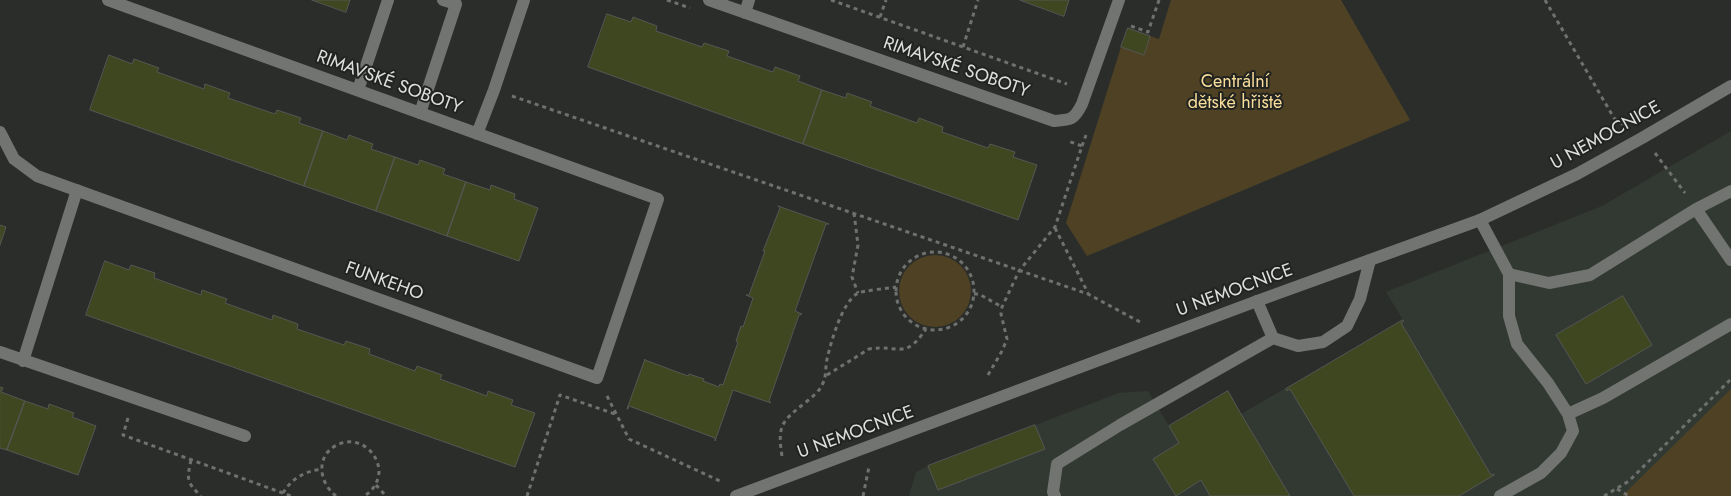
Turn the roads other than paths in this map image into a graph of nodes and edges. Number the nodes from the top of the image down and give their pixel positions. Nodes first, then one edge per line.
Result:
1 (108, 0) edge
2 (388, 0) edge
3 (443, 0) edge
4 (524, 0) edge
5 (709, 0) edge
6 (749, 0) edge
7 (1118, 0) edge
8 (745, 13) junction
9 (1731, 86) edge
10 (358, 90) junction
11 (420, 113) junction
12 (0, 132) edge
13 (477, 134) junction
14 (77, 190) junction
15 (1731, 191) edge
16 (1696, 209) junction
17 (1480, 220) junction
18 (1370, 260) junction
19 (1731, 260) edge
20 (1508, 274) junction
21 (1257, 301) junction
22 (1731, 324) edge
23 (1273, 338) junction
24 (0, 352) edge
25 (23, 360) junction
26 (597, 378) joint
27 (1568, 414) junction
28 (245, 436) dead end
29 (736, 496) edge
30 (1056, 496) edge
31 (1500, 496) edge

1 - 10 street, RIMAVSKÉ SOBOTY
2 - 10 street
3 - 11 street
4 - 13 street
5 - 8 street, RIMAVSKÉ SOBOTY
6 - 8 street
7 - 8 street, RIMAVSKÉ SOBOTY
9 - 17 street, U NEMOCNICE
10 - 11 street, RIMAVSKÉ SOBOTY
11 - 13 street, RIMAVSKÉ SOBOTY
12 - 14 street, FUNKEHO
13 - 26 street, RIMAVSKÉ SOBOTY
14 - 25 street
14 - 26 street, FUNKEHO
15 - 16 street
16 - 19 street
16 - 20 street
17 - 18 street, U NEMOCNICE
17 - 20 street
18 - 21 street, U NEMOCNICE
18 - 23 street
20 - 27 street
21 - 23 street
21 - 29 street, U NEMOCNICE
22 - 27 street
23 - 30 street
24 - 25 street
25 - 28 street
27 - 31 street

